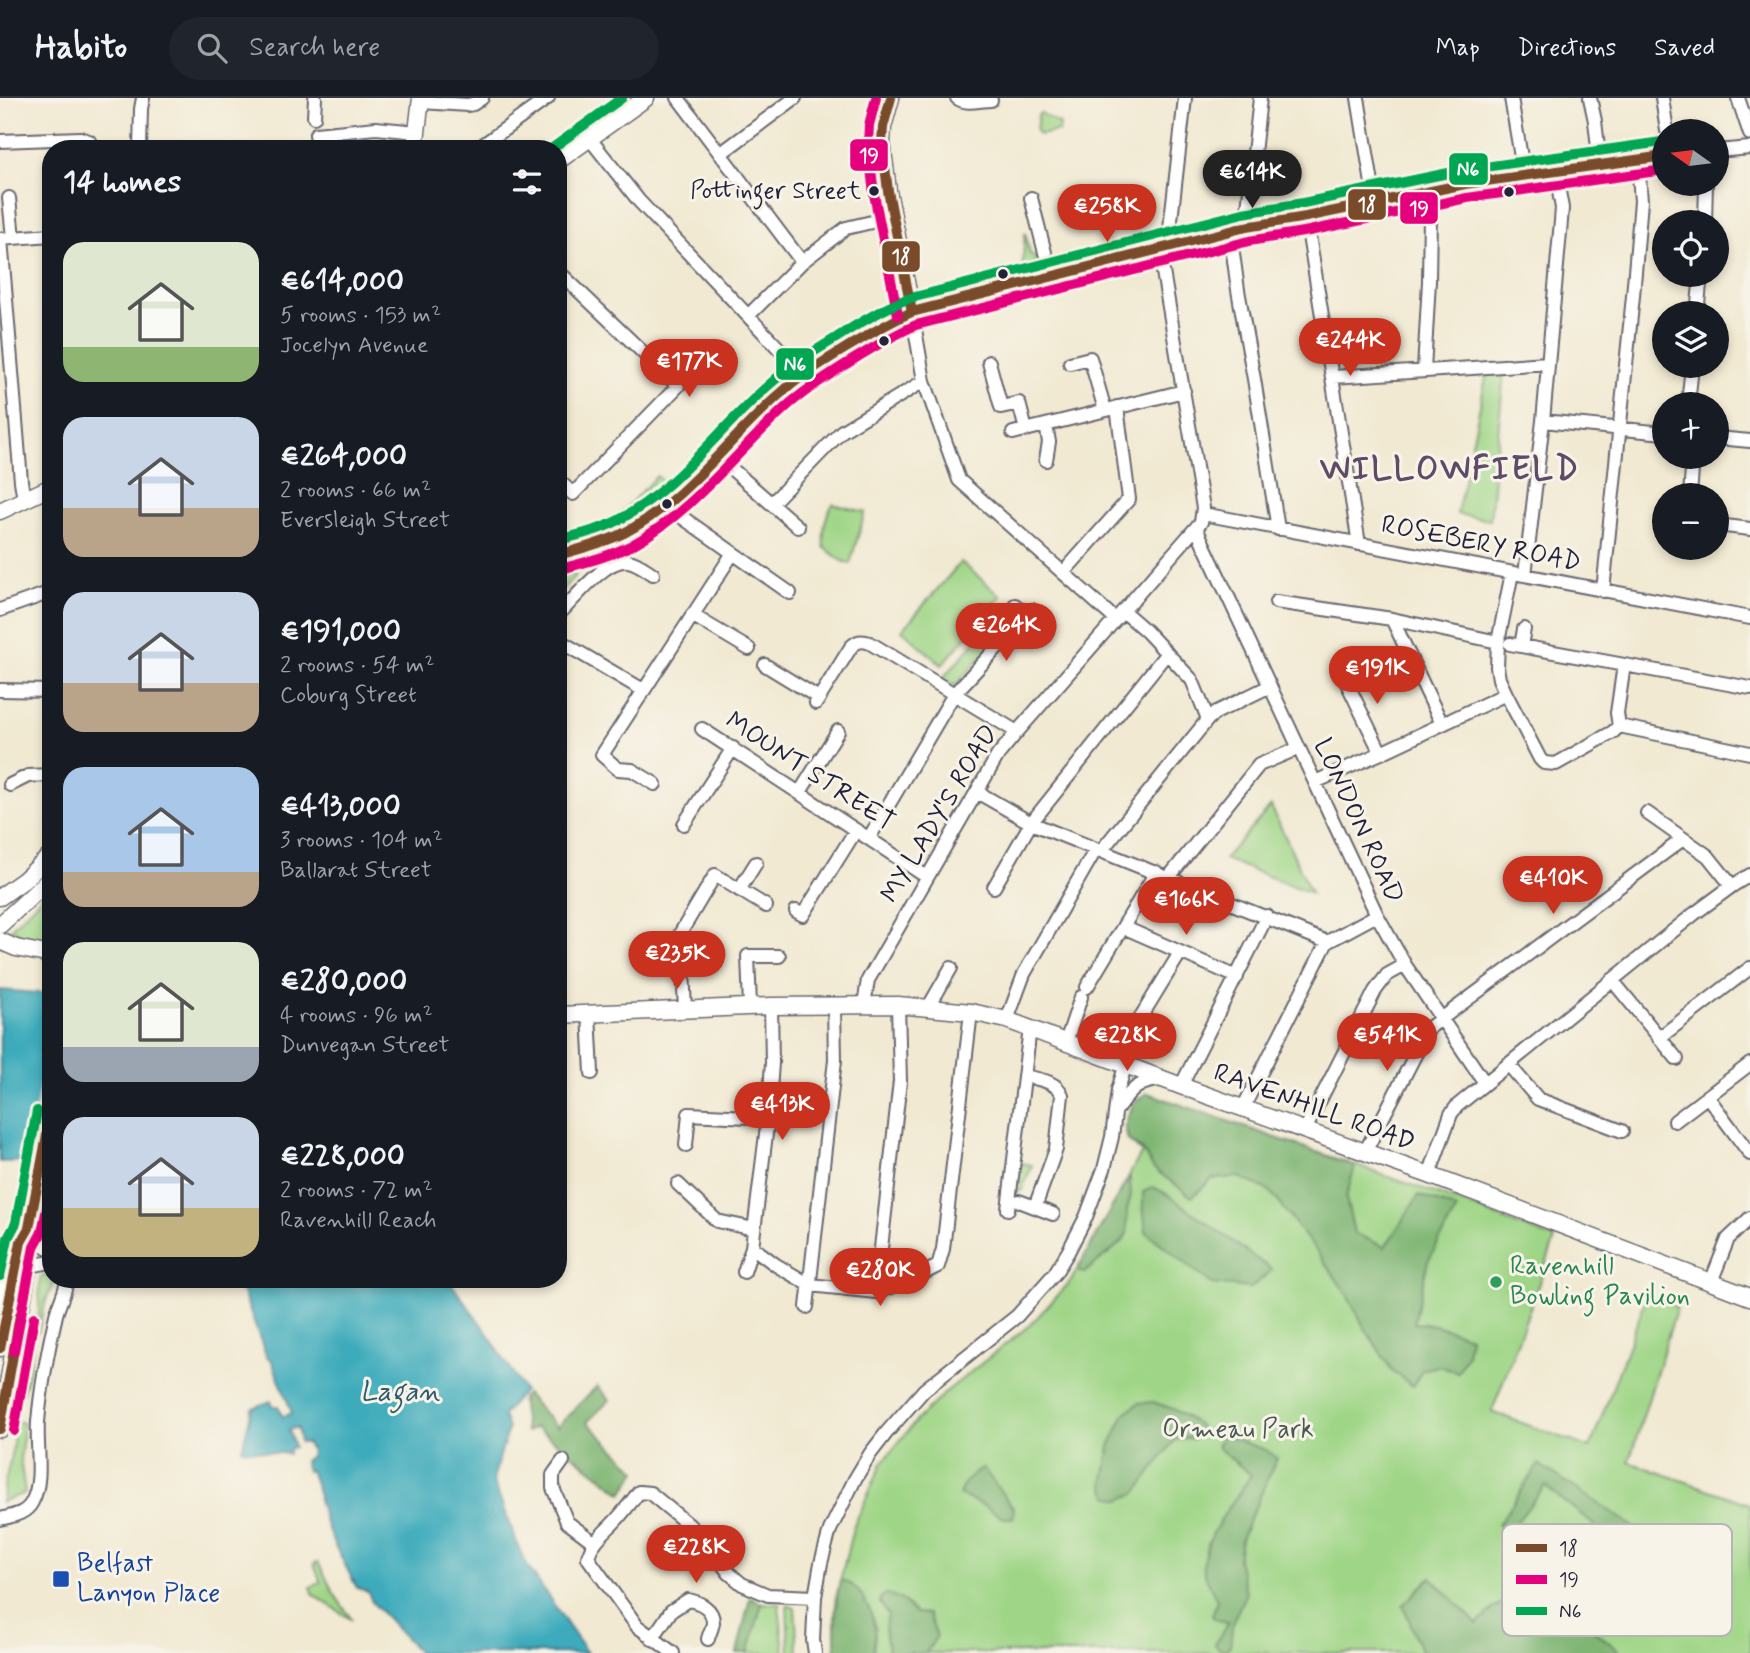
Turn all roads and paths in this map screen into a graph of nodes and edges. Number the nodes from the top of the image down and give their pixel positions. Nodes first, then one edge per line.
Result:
1 (143, 98) edge
2 (315, 98) edge
3 (482, 98) edge
4 (548, 98) edge
5 (646, 98) edge
6 (678, 98) edge
7 (795, 98) edge
8 (891, 98) edge
9 (957, 98) edge
10 (1185, 98) edge
11 (1260, 98) edge
12 (1358, 98) edge
13 (1511, 98) edge
14 (1590, 98) edge
15 (1662, 98) edge
16 (1738, 98) edge
17 (421, 100) edge
18 (991, 100) dead end
19 (314, 117) dead end
20 (1665, 119) edge
21 (417, 132) junction
22 (1750, 134) edge
23 (590, 139) junction
24 (83, 140) edge
25 (140, 140) edge
26 (317, 140) edge
27 (416, 140) edge
28 (490, 140) edge
29 (0, 141) edge
30 (1750, 148) edge
31 (1729, 150) edge
32 (720, 154) junction
33 (567, 155) edge
34 (1652, 158) edge
35 (1638, 160) junction
36 (1600, 165) junction
37 (1555, 170) junction
38 (1524, 175) junction
39 (1428, 191) junction
40 (9, 198) dead end
41 (1031, 198) dead end
42 (1375, 202) junction
43 (892, 217) junction
44 (1300, 218) junction
45 (1246, 228) junction
46 (1230, 231) junction
47 (42, 236) edge
48 (5, 239) edge
49 (1164, 247) junction
50 (802, 262) junction
51 (1051, 276) junction
52 (567, 280) edge
53 (912, 312) junction
54 (748, 316) junction
55 (989, 362) dead end
56 (1070, 363) dead end
57 (1548, 363) junction
58 (1424, 370) junction
59 (804, 375) junction
60 (1333, 377) junction
61 (924, 381) junction
62 (1184, 391) junction
63 (1111, 408) junction
64 (1543, 421) junction
65 (1046, 425) junction
66 (1619, 428) junction
67 (1027, 430) junction
68 (1652, 432) edge
69 (1013, 433) dead end
70 (1729, 439) edge
71 (1750, 441) edge
72 (718, 457) junction
73 (1046, 460) dead end
74 (567, 488) edge
75 (42, 491) edge
76 (24, 500) junction
77 (772, 503) junction
78 (666, 506) junction
79 (0, 511) edge
80 (1203, 514) junction
81 (1729, 526) edge
82 (798, 527) dead end
83 (1196, 528) junction
84 (1278, 529) junction
85 (1750, 529) edge
86 (1359, 544) junction
87 (567, 553) edge
88 (733, 554) junction
89 (1063, 573) junction
90 (653, 574) dead end
91 (1518, 574) junction
92 (786, 585) dead end
93 (1603, 590) junction
94 (42, 595) edge
95 (1276, 602) dead end
96 (1015, 605) dead end
97 (567, 606) edge
98 (0, 610) edge
99 (692, 615) junction
100 (1119, 615) junction
101 (1750, 618) edge
102 (1392, 619) junction
103 (1524, 629) dead end
104 (1510, 644) junction
105 (567, 645) edge
106 (749, 649) dead end
107 (1167, 653) junction
108 (765, 665) dead end
109 (1624, 665) junction
110 (1343, 674) dead end
111 (1270, 686) junction
112 (1750, 688) edge
113 (0, 690) edge
114 (643, 690) junction
115 (42, 691) edge
116 (954, 694) junction
117 (1506, 694) junction
118 (1208, 719) junction
119 (1442, 724) junction
120 (1619, 726) junction
121 (702, 729) dead end
122 (838, 731) dead end
123 (1017, 732) junction
124 (733, 748) junction
125 (1299, 748) junction
126 (1381, 752) junction
127 (1750, 753) edge
128 (42, 775) edge
129 (1315, 782) junction
130 (655, 784) dead end
131 (10, 785) dead end
132 (800, 792) junction
133 (976, 792) junction
134 (1647, 813) dead end
135 (1031, 823) junction
136 (684, 824) dead end
137 (856, 830) junction
138 (869, 838) junction
139 (1683, 839) junction
140 (1098, 850) junction
141 (42, 863) edge
142 (756, 863) dead end
143 (1156, 872) junction
144 (1750, 876) edge
145 (927, 877) junction
146 (1169, 877) junction
147 (42, 886) edge
148 (995, 887) dead end
149 (1732, 887) junction
150 (739, 890) junction
151 (0, 897) edge
152 (766, 906) dead end
153 (796, 911) dead end
154 (1377, 915) junction
155 (1267, 916) junction
156 (0, 925) edge
157 (1123, 927) junction
158 (0, 941) edge
159 (1327, 942) junction
160 (42, 953) edge
161 (1180, 953) junction
162 (779, 956) dead end
163 (1405, 965) junction
164 (951, 968) dead end
165 (1750, 968) edge
166 (1237, 977) junction
167 (1612, 980) junction
168 (834, 1005) junction
169 (864, 1005) junction
170 (898, 1005) junction
171 (750, 1006) junction
172 (771, 1006) junction
173 (928, 1008) junction
174 (685, 1009) junction
175 (971, 1012) junction
176 (589, 1013) junction
177 (567, 1014) edge
178 (1441, 1019) junction
179 (1007, 1020) junction
180 (1030, 1028) junction
181 (1659, 1038) junction
182 (1066, 1042) junction
183 (1677, 1059) dead end
184 (1508, 1063) junction
185 (1125, 1064) junction
186 (1750, 1064) edge
187 (592, 1073) dead end
188 (1024, 1076) junction
189 (1173, 1083) junction
190 (1485, 1083) junction
191 (1707, 1096) junction
192 (1243, 1108) junction
193 (1115, 1113) junction
194 (768, 1118) junction
195 (1675, 1121) dead end
196 (1305, 1130) junction
197 (1622, 1131) dead end
198 (687, 1145) dead end
199 (1365, 1152) junction
200 (1750, 1154) edge
201 (42, 1160) edge
202 (1429, 1175) junction
203 (678, 1184) dead end
204 (1019, 1201) dead end
205 (1035, 1207) junction
206 (1008, 1209) dead end
207 (1053, 1214) dead end
208 (1750, 1218) edge
209 (754, 1229) junction
210 (28, 1234) junction
211 (42, 1244) edge
212 (752, 1247) junction
213 (0, 1248) edge
214 (42, 1264) edge
215 (29, 1266) junction
216 (744, 1272) dead end
217 (0, 1277) edge
218 (1711, 1282) junction
219 (810, 1285) junction
220 (64, 1288) edge
221 (876, 1292) junction
222 (1750, 1297) edge
223 (807, 1307) dead end
224 (5, 1321) junction
225 (0, 1348) edge
226 (0, 1429) edge
227 (563, 1461) dead end
228 (0, 1519) edge
229 (595, 1543) junction
230 (815, 1597) junction
231 (652, 1639) junction
232 (708, 1639) dead end
233 (673, 1653) edge
234 (815, 1653) edge

1 - 25 street
2 - 19 street
3 - 17 street
4 - 28 street
5 - 23 main road
6 - 32 street
7 - 32 street
8 - 43 main road
9 - 18 street
10 - 49 street
11 - 45 street
12 - 42 street
13 - 38 street
14 - 36 street
15 - 20 street
16 - 22 street
17 - 21 main road
21 - 26 street
21 - 27 main road
23 - 33 main road
23 - 54 street
24 - 29 street
30 - 31 street
32 - 50 street
34 - 35 street
35 - 36 street
35 - 66 street
36 - 37 street
37 - 38 street
37 - 57 street
38 - 39 street
39 - 42 street
39 - 58 street
40 - 48 street
41 - 51 street
42 - 44 street
43 - 50 street
43 - 53 main road
44 - 45 street
44 - 60 street
45 - 46 street
46 - 49 street
46 - 84 street
47 - 48 street
48 - 76 street
49 - 51 street
49 - 62 street
50 - 54 street
51 - 53 street
52 - 74 street
53 - 59 street
53 - 61 street
54 - 59 street
55 - 67 street
56 - 63 street
57 - 58 street
57 - 64 street
58 - 60 street
59 - 72 street
60 - 86 street
61 - 77 street
61 - 89 street
62 - 63 street
62 - 80 street
63 - 65 street
63 - 89 street
64 - 66 street
64 - 91 street
65 - 67 street
65 - 73 street
66 - 68 street
66 - 93 street
67 - 69 street
70 - 71 street
72 - 77 street
72 - 78 street
75 - 76 main road
76 - 79 main road
77 - 82 street
78 - 87 street
78 - 88 street
80 - 83 street, MY LADY'S ROAD
80 - 84 street, ROSEBERY ROAD
81 - 85 street
83 - 100 street, MY LADY'S ROAD
83 - 111 street, LONDON ROAD
84 - 86 street, ROSEBERY ROAD
86 - 91 street, ROSEBERY ROAD
88 - 92 street
88 - 99 street
89 - 100 street
90 - 97 street
91 - 93 street, ROSEBERY ROAD
91 - 104 street
93 - 101 street, ROSEBERY ROAD
94 - 98 street
95 - 102 street
96 - 116 street
99 - 106 street
99 - 114 street
100 - 107 street
100 - 123 street, MY LADY'S ROAD
102 - 104 street
102 - 119 street
103 - 104 street
104 - 109 street
104 - 117 street
105 - 114 street
107 - 118 street
107 - 135 street
108 - 116 street
109 - 112 street
109 - 120 street
110 - 126 street
111 - 118 street
111 - 125 street, LONDON ROAD
113 - 115 street
114 - 130 street
116 - 123 street
116 - 138 street
117 - 119 street
117 - 120 street
118 - 140 street
119 - 126 street
120 - 127 street
121 - 124 street, MOUNT STREET
122 - 132 street
123 - 133 street, MY LADY'S ROAD
124 - 132 street, MOUNT STREET
124 - 136 street
125 - 129 street, LONDON ROAD
125 - 146 street
126 - 129 street
128 - 131 street
129 - 154 street, LONDON ROAD
132 - 137 street, MOUNT STREET
133 - 135 street
133 - 145 street, MY LADY'S ROAD
134 - 139 street
135 - 140 street
135 - 148 street
137 - 138 street, MOUNT STREET
137 - 153 street
138 - 145 street, MOUNT STREET
139 - 149 street
139 - 178 street
140 - 143 street
140 - 179 street
141 - 151 main road
142 - 150 street
143 - 146 street
143 - 157 street
144 - 149 street
145 - 169 street, MY LADY'S ROAD
146 - 155 street
147 - 156 main road
149 - 167 street
150 - 152 street
150 - 174 street
154 - 159 street
154 - 163 street, LONDON ROAD
155 - 159 street
155 - 166 street
157 - 161 street
157 - 182 street
158 - 160 main road
159 - 192 street
161 - 166 street
161 - 185 street
162 - 171 street
163 - 178 street, LONDON ROAD
163 - 196 street
164 - 173 street
165 - 181 street
166 - 189 street
167 - 181 street
167 - 184 street
168 - 169 main road, RAVENHILL ROAD
168 - 172 main road, RAVENHILL ROAD
168 - 219 street
169 - 170 main road, RAVENHILL ROAD
170 - 173 main road, RAVENHILL ROAD
170 - 221 street
171 - 172 main road, RAVENHILL ROAD
171 - 174 main road, RAVENHILL ROAD
172 - 194 street
173 - 175 main road, RAVENHILL ROAD
174 - 176 main road, RAVENHILL ROAD
175 - 179 main road, RAVENHILL ROAD
175 - 221 street
176 - 177 main road, RAVENHILL ROAD
176 - 187 street
178 - 190 street, LONDON ROAD
178 - 199 street
179 - 180 main road, RAVENHILL ROAD
180 - 182 main road, RAVENHILL ROAD
180 - 188 street
181 - 183 street
182 - 185 main road, RAVENHILL ROAD
184 - 190 street
184 - 197 street
185 - 189 main road, RAVENHILL ROAD
185 - 193 street
186 - 191 street
188 - 205 street
188 - 206 street
189 - 192 main road, RAVENHILL ROAD
189 - 193 street
190 - 202 street
191 - 195 street
191 - 200 street
192 - 196 main road, RAVENHILL ROAD
193 - 230 street
194 - 198 street
194 - 209 street
196 - 199 main road, RAVENHILL ROAD
199 - 202 main road, RAVENHILL ROAD
201 - 210 main road
202 - 218 main road, RAVENHILL ROAD
203 - 209 street
204 - 205 street
205 - 207 street
208 - 218 street
209 - 212 street
210 - 211 street
210 - 213 street
210 - 215 main road
210 - 224 main road
212 - 216 street
212 - 219 street
214 - 215 street
215 - 226 main road
217 - 224 street
218 - 222 main road, RAVENHILL ROAD
219 - 221 street
219 - 223 street
220 - 228 street
224 - 225 main road
227 - 229 street
229 - 230 street
229 - 231 street
230 - 234 street
231 - 232 street
231 - 233 street

